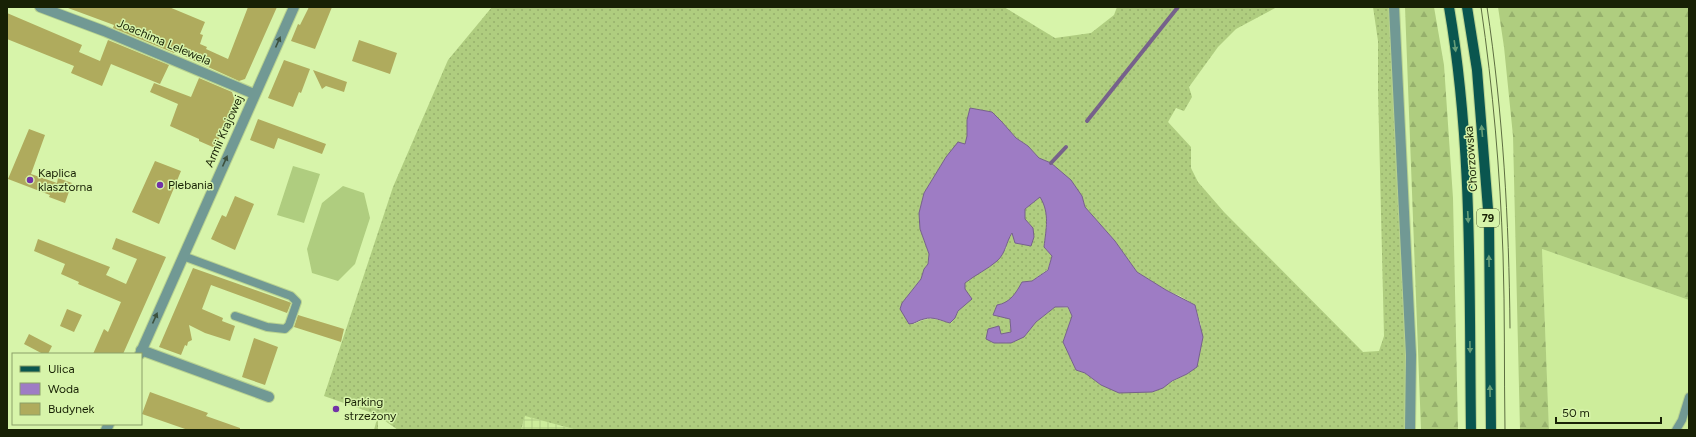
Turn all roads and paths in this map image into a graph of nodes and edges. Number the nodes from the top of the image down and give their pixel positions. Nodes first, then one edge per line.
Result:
1 (40, 7) edge
2 (294, 7) edge
3 (1394, 7) edge
4 (1449, 7) edge
5 (1467, 7) edge
6 (254, 94) junction
7 (183, 256) junction
8 (235, 316) dead end
9 (141, 352) edge
10 (269, 397) dead end
11 (1689, 397) edge
12 (1410, 430) edge
13 (1471, 430) edge
14 (1491, 430) edge
15 (1676, 430) edge

1 - 6 street, Joachima Lelewela
6 -> 2 street, Armii Krajowej
3 - 12 street
4 -> 13 main road, Chorzowska / 79
14 -> 5 main road, Chorzowska / 79
7 -> 6 street, Armii Krajowej
7 - 8 lane
9 -> 7 street, Armii Krajowej
9 - 10 street
11 - 15 lane

